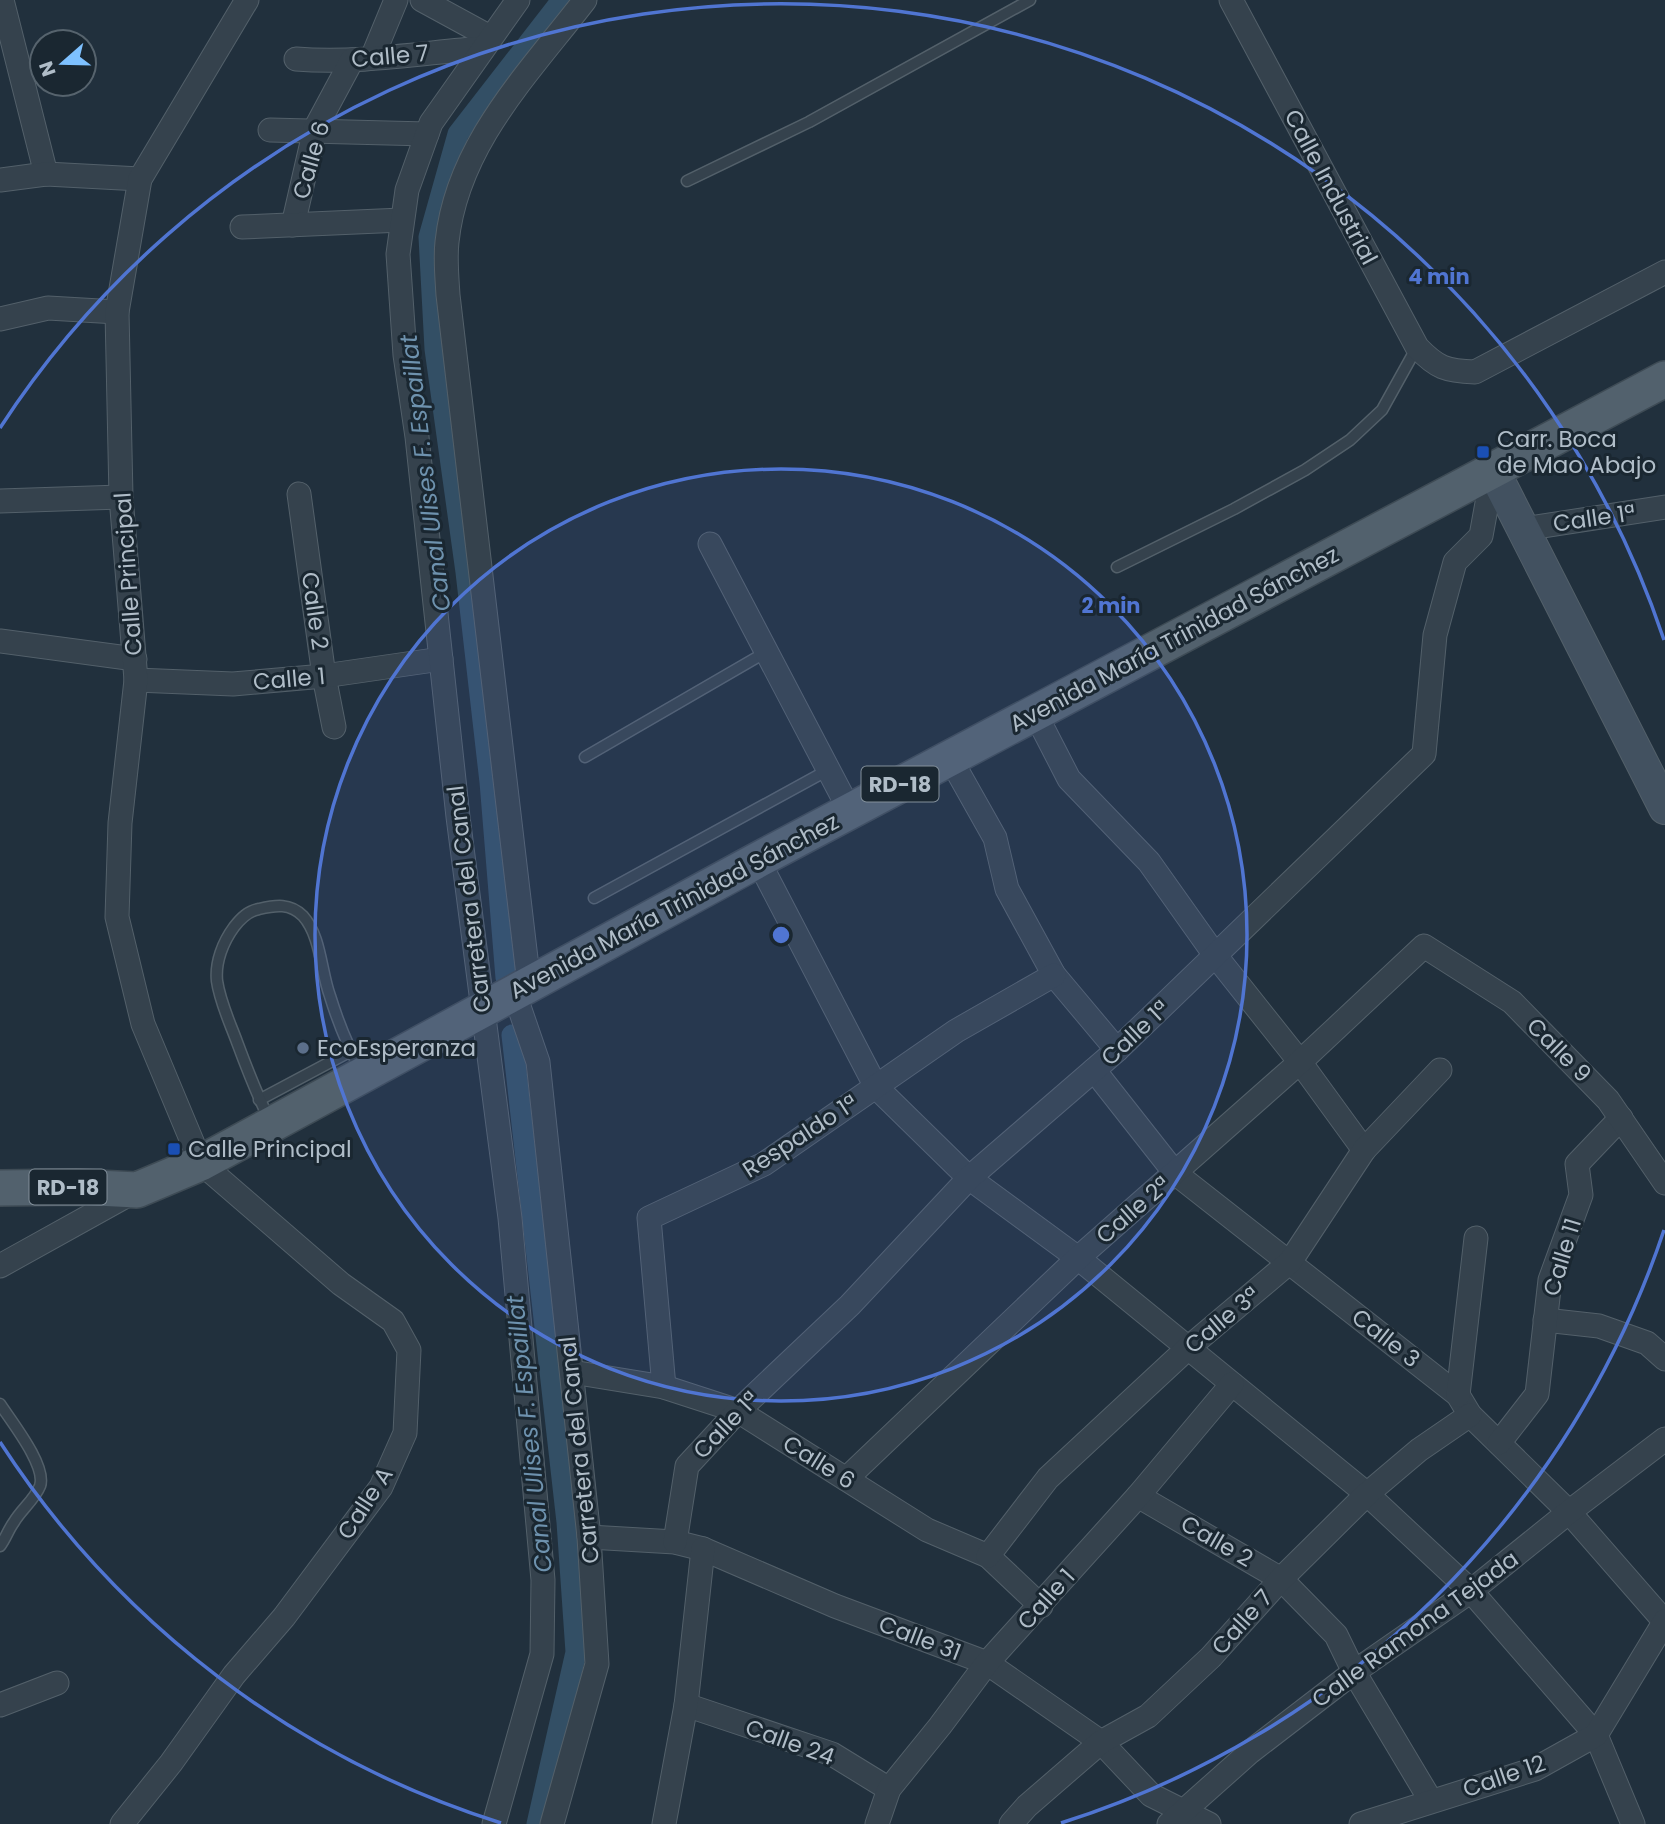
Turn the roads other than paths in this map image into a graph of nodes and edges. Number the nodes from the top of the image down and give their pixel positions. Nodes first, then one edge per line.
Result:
1 (2, 0) edge
2 (247, 0) edge
3 (396, 0) edge
4 (422, 0) edge
5 (518, 0) edge
6 (585, 0) edge
7 (1030, 0) edge
8 (1231, 0) edge
9 (487, 42) junction
10 (296, 59) dead end
11 (362, 59) junction
12 (270, 130) dead end
13 (315, 130) junction
14 (428, 134) junction
15 (46, 174) junction
16 (139, 179) junction
17 (0, 180) edge
18 (687, 181) dead end
19 (402, 220) junction
20 (293, 225) junction
21 (242, 227) dead end
22 (1665, 272) edge
23 (117, 312) junction
24 (0, 319) edge
25 (1417, 347) junction
26 (1665, 379) edge
27 (1493, 470) junction
28 (299, 494) dead end
29 (121, 497) junction
30 (0, 501) edge
31 (1665, 508) edge
32 (1524, 528) junction
33 (710, 544) dead end
34 (1117, 567) dead end
35 (0, 641) edge
36 (766, 652) junction
37 (441, 659) junction
38 (135, 670) junction
39 (324, 676) junction
40 (1035, 713) junction
41 (334, 727) dead end
42 (586, 757) dead end
43 (950, 758) junction
44 (828, 770) junction
45 (1665, 808) edge
46 (850, 811) junction
47 (758, 860) junction
48 (594, 898) dead end
49 (1424, 946) joint
50 (1215, 955) junction
51 (1054, 975) junction
52 (522, 988) junction
53 (482, 1012) junction
54 (1117, 1050) junction
55 (1300, 1062) junction
56 (358, 1063) junction
57 (1094, 1070) junction
58 (1440, 1070) dead end
59 (876, 1087) junction
60 (266, 1113) junction
61 (1621, 1118) junction
62 (1364, 1150) junction
63 (201, 1163) junction
64 (1175, 1173) junction
65 (969, 1178) junction
66 (1665, 1183) edge
67 (0, 1188) edge
68 (137, 1190) junction
69 (1476, 1238) dead end
70 (1077, 1258) junction
71 (1290, 1262) junction
72 (0, 1266) edge
73 (1545, 1320) junction
74 (1188, 1348) junction
75 (1665, 1359) edge
76 (572, 1371) junction
77 (1232, 1384) junction
78 (664, 1387) junction
79 (1458, 1395) junction
80 (0, 1404) edge
81 (738, 1411) junction
82 (1470, 1415) junction
83 (1665, 1439) edge
84 (1499, 1443) junction
85 (846, 1479) junction
86 (1367, 1494) junction
87 (1138, 1496) junction
88 (1569, 1512) junction
89 (589, 1537) junction
90 (674, 1542) junction
91 (0, 1546) edge
92 (703, 1549) junction
93 (988, 1556) junction
94 (1281, 1579) junction
95 (1471, 1591) junction
96 (1041, 1606) junction
97 (1665, 1622) edge
98 (987, 1663) junction
99 (1354, 1672) junction
100 (57, 1683) dead end
101 (0, 1705) edge
102 (685, 1705) junction
103 (1596, 1735) junction
104 (1101, 1742) junction
105 (889, 1789) junction
106 (1431, 1801) junction
107 (1027, 1806) junction
108 (1176, 1818) edge
109 (1388, 1819) edge
110 (122, 1824) edge
111 (494, 1824) edge
112 (552, 1824) edge
113 (663, 1824) edge
114 (877, 1824) edge
115 (1011, 1824) edge
116 (1041, 1824) edge
117 (1209, 1824) edge
118 (1361, 1824) edge
119 (1633, 1824) edge

1 - 15 street
2 - 16 street, Calle Principal
3 - 11 street, Calle 6
4 - 9 street
5 - 9 street, Carretera del Canal
6 - 52 street, Carretera del Canal
7 - 18 lane
8 - 25 street, Calle Industrial
9 - 11 street, Calle 7
9 - 14 street, Carretera del Canal
10 - 11 street, Calle 7
11 - 13 street, Calle 6
12 - 13 street
13 - 14 street
13 - 20 street, Calle 6
14 - 19 street, Carretera del Canal
15 - 16 street
15 - 17 street
16 - 23 street, Calle Principal
19 - 20 street
19 - 37 street, Carretera del Canal
20 - 21 street
22 - 25 street, Calle Industrial
23 - 24 street
23 - 29 street, Calle Principal
25 - 34 lane
26 - 27 main road, Avenida María Trinidad Sánchez / RD-18
27 - 32 street
27 - 40 main road, Avenida María Trinidad Sánchez / RD-18
27 - 50 street, Calle 1ª
28 - 39 street, Calle 2
29 - 30 street
29 - 38 street, Calle Principal
31 - 32 street, Calle 1ª
32 - 45 street
33 - 36 street
35 - 38 street
36 - 42 lane
36 - 44 street
37 - 39 street, Calle 1
37 - 53 street, Carretera del Canal
38 - 39 street, Calle 1
38 - 63 street, Calle Principal
39 - 41 street, Calle 2
40 - 43 main road, Avenida María Trinidad Sánchez / RD-18
40 - 50 street
43 - 46 main road, Avenida María Trinidad Sánchez / RD-18
43 - 51 street
44 - 46 street
44 - 48 lane
46 - 47 main road, Avenida María Trinidad Sánchez / RD-18
47 - 52 main road, Avenida María Trinidad Sánchez / RD-18
47 - 59 street
49 - 55 street, Calle 2ª
49 - 61 street, Calle 9
50 - 54 street, Calle 1ª
50 - 55 street
51 - 54 street
51 - 59 street, Respaldo 1ª
52 - 53 main road, Avenida María Trinidad Sánchez / RD-18
52 - 76 street, Carretera del Canal
53 - 56 main road, Avenida María Trinidad Sánchez / RD-18
53 - 111 street, Carretera del Canal
54 - 57 street, Calle 1ª
55 - 62 street
55 - 64 street, Calle 2ª
56 - 60 main road, Avenida María Trinidad Sánchez / RD-18
56 - 60 lane
57 - 64 street, Calle 3
57 - 65 street, Calle 1ª
58 - 62 street, Calle 3ª
59 - 65 street
59 - 78 street, Respaldo 1ª
60 - 63 main road, Avenida María Trinidad Sánchez / RD-18
61 - 66 street, Calle 9
61 - 73 street, Calle 11
62 - 71 street, Calle 3ª
63 - 68 main road, Avenida María Trinidad Sánchez / RD-18
63 - 110 street, Calle A
64 - 70 street, Calle 2ª
64 - 71 street, Calle 3
65 - 70 street
65 - 81 street, Calle 1ª
67 - 68 main road, Avenida María Trinidad Sánchez / RD-18
68 - 72 street
69 - 79 street
70 - 74 street
70 - 85 street, Calle 2ª
71 - 74 street, Calle 3ª
71 - 79 street, Calle 3
73 - 75 street
73 - 84 street, Calle 11
74 - 77 street
74 - 93 street, Calle 3ª
76 - 78 street, Calle 6
76 - 89 street, Carretera del Canal
77 - 86 street
77 - 87 street, Calle 1
78 - 81 street, Calle 6
79 - 82 street, Calle 3
80 - 91 lane
81 - 85 street, Calle 6
81 - 90 street, Calle 1ª
82 - 84 street, Calle 3
82 - 86 street, Calle 7
83 - 88 street, Calle Ramona Tejada
84 - 88 street, Calle 3
85 - 93 street, Calle 6
86 - 94 street, Calle 7
86 - 95 street
87 - 94 street, Calle 2
87 - 96 street, Calle 1
88 - 95 street, Calle Ramona Tejada
88 - 97 street, Calle 3
89 - 90 street, Calle 31
89 - 112 street, Carretera del Canal
90 - 92 street, Calle 31
92 - 98 street, Calle 31
92 - 102 street
93 - 96 street, Calle 6
94 - 99 street, Calle 2
94 - 104 street, Calle 7
95 - 99 street, Calle Ramona Tejada
95 - 103 street
96 - 98 street, Calle 1
97 - 103 street, Calle 12
98 - 104 street, Calle 31
98 - 105 street, Calle 1
99 - 106 street, Calle 2
99 - 108 street, Calle Ramona Tejada
100 - 101 street
102 - 105 street, Calle 24
102 - 113 street
103 - 106 street, Calle 12
103 - 119 street
104 - 107 street, Calle 7
104 - 108 street, Calle 31
105 - 114 street, Calle 1
106 - 109 street, Calle 12
107 - 115 street, Calle 7
107 - 116 street
108 - 117 street, Calle 31
109 - 118 street, Calle 12

